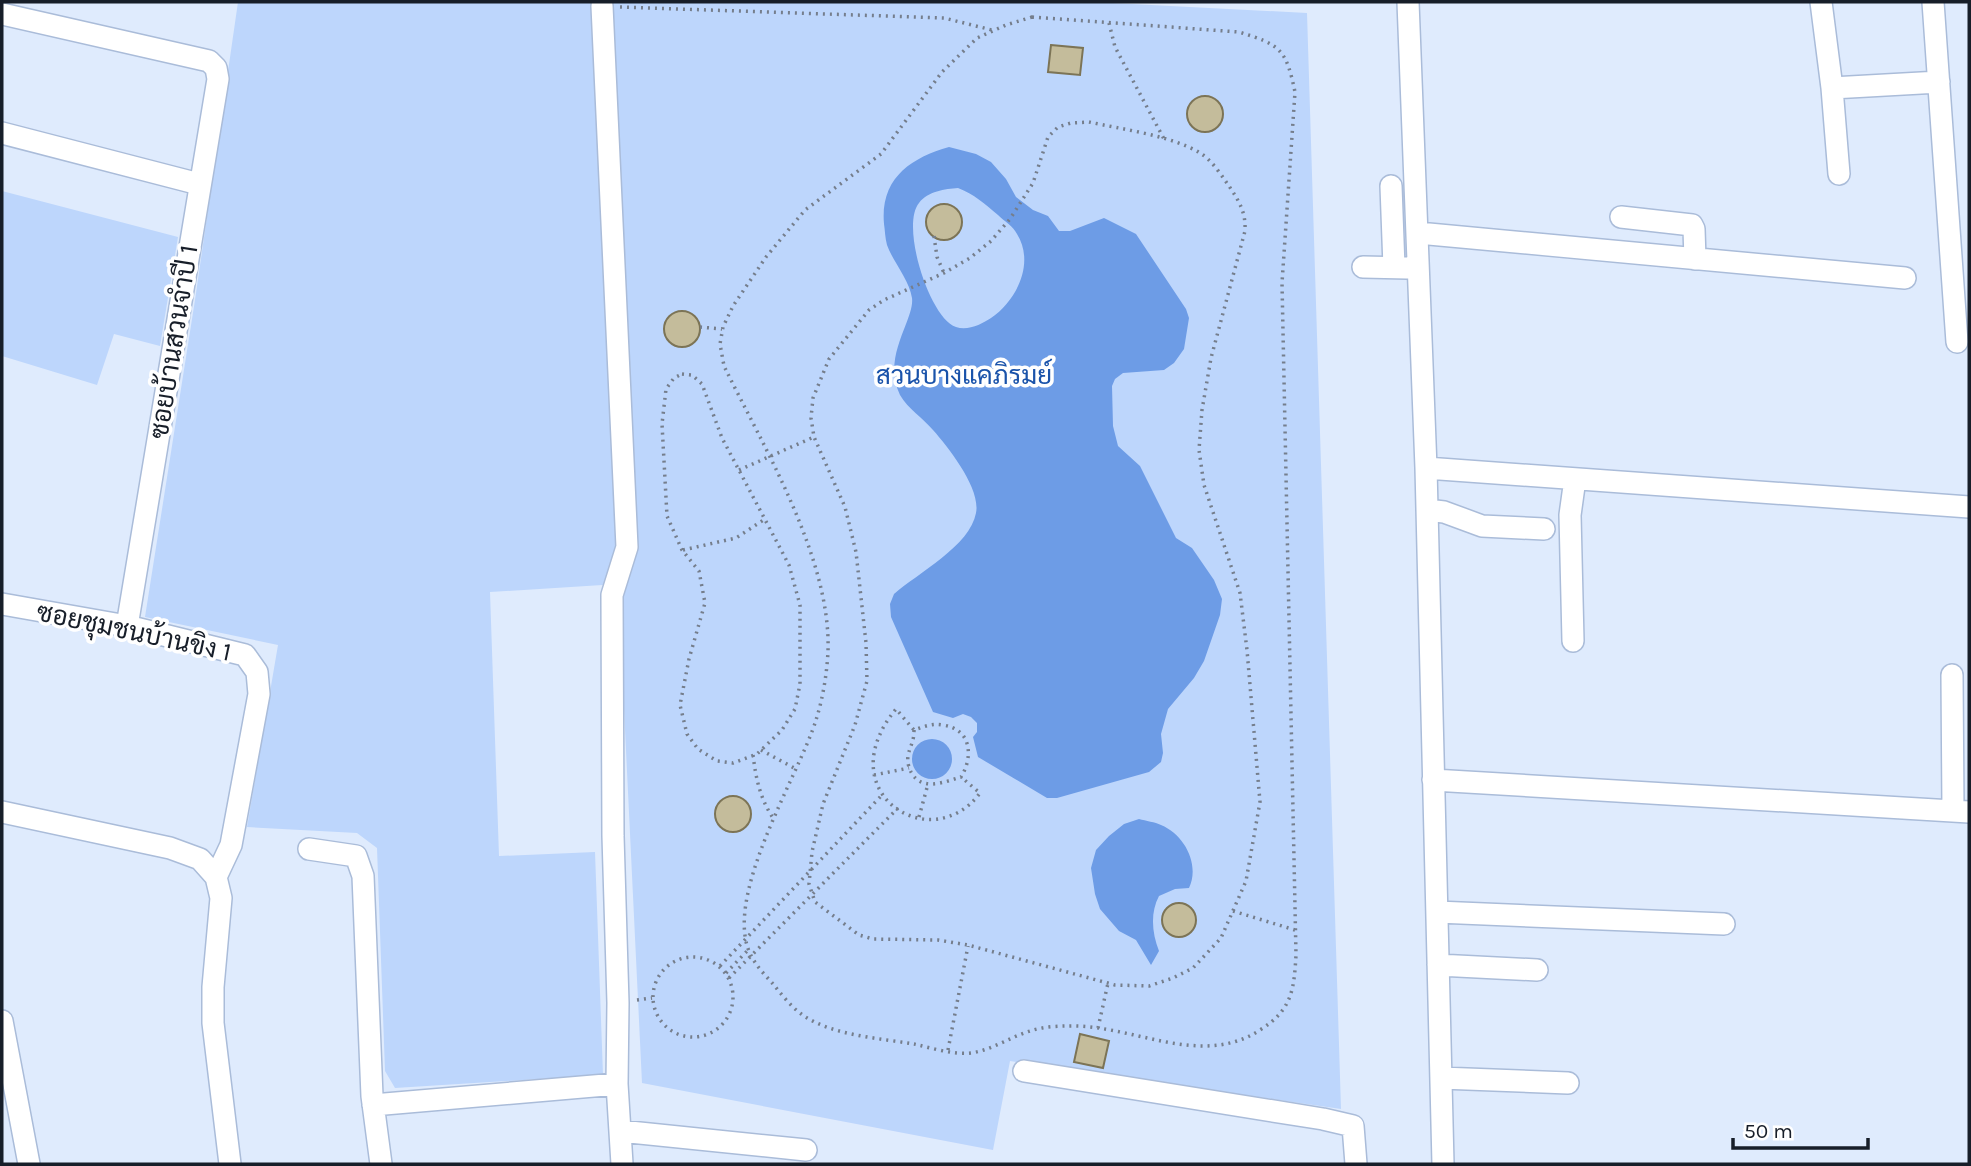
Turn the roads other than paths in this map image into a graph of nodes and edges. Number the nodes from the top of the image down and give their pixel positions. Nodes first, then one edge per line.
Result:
1 (1408, 2) edge
2 (1821, 2) edge
3 (1933, 2) edge
4 (602, 6) road end
5 (2, 15) edge
6 (1939, 82) junction
7 (1832, 88) junction
8 (2, 134) edge
9 (1839, 174) dead end
10 (200, 184) junction
11 (1391, 186) dead end
12 (1621, 217) dead end
13 (1418, 233) junction
14 (1695, 259) junction
15 (1363, 267) dead end
16 (1394, 267) junction
17 (1419, 268) junction
18 (1905, 278) dead end
19 (1957, 342) dead end
20 (1426, 468) junction
21 (1575, 479) junction
22 (1969, 507) edge
23 (1427, 510) junction
24 (1544, 529) dead end
25 (2, 604) edge
26 (127, 626) junction
27 (1573, 641) dead end
28 (1952, 675) dead end
29 (1961, 760) edge
30 (1433, 780) junction
31 (2, 812) edge
32 (1961, 812) edge
33 (309, 849) dead end
34 (216, 877) junction
35 (1437, 912) junction
36 (1724, 923) dead end
37 (1438, 965) junction
38 (1537, 970) dead end
39 (2, 1021) edge
40 (1024, 1071) dead end
41 (1441, 1078) junction
42 (1568, 1083) dead end
43 (617, 1084) junction
44 (373, 1105) junction
45 (620, 1131) junction
46 (806, 1150) dead end
47 (29, 1164) edge
48 (230, 1164) edge
49 (381, 1164) edge
50 (622, 1164) edge
51 (1356, 1164) edge
52 (1443, 1164) edge

1 - 13 street
2 - 7 street
3 - 6 street
4 - 43 street
5 - 10 street, ซอยบ้านสวนจำปี 1
6 - 7 street
6 - 19 street
7 - 9 street
8 - 10 street
10 - 26 street, ซอยบ้านสวนจำปี 1
11 - 16 street
12 - 14 street
13 - 14 street
13 - 17 street
14 - 18 street
15 - 16 street
16 - 17 street
17 - 20 street
20 - 21 street
20 - 23 street
21 - 22 street
21 - 27 street
23 - 24 street
23 - 30 street
25 - 26 street, ซอยชุมชนบ้านขิง 1
26 - 34 street, ซอยชุมชนบ้านขิง 1
28 - 29 street
29 - 32 street
30 - 32 street
30 - 35 street
31 - 34 street
33 - 44 street
34 - 48 street
35 - 36 street
35 - 37 street
37 - 38 street
37 - 41 street
39 - 47 street
40 - 51 street
41 - 42 street
41 - 52 street
43 - 44 street
43 - 45 street
44 - 49 street
45 - 46 street
45 - 50 street

